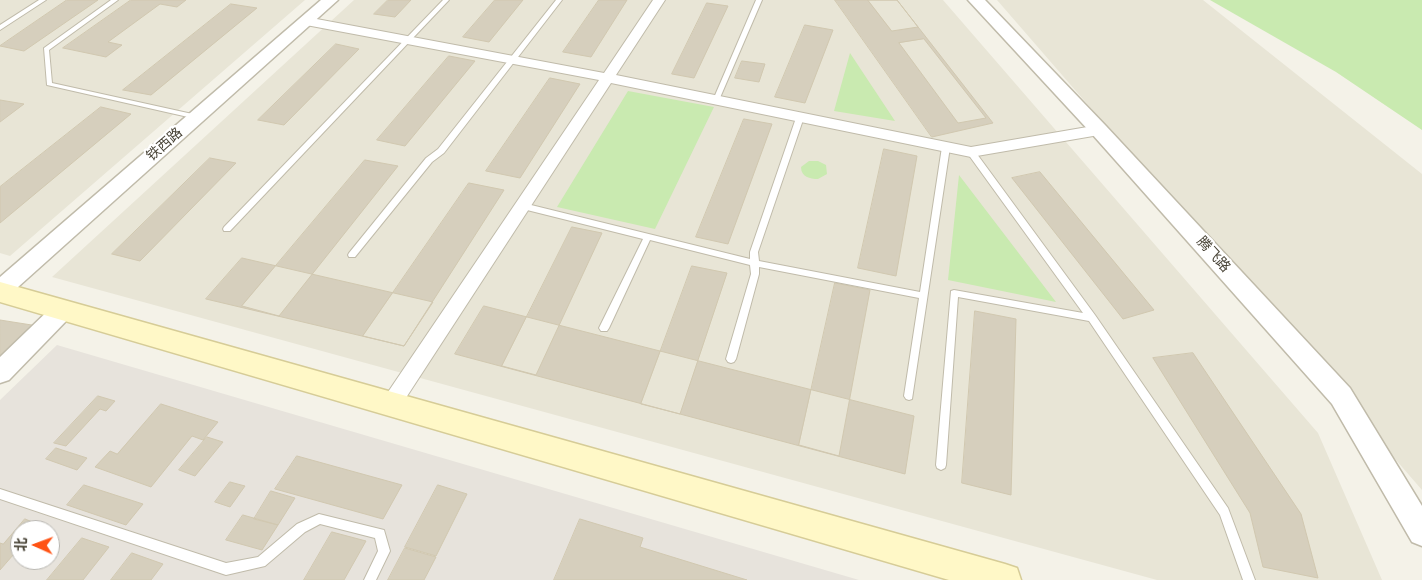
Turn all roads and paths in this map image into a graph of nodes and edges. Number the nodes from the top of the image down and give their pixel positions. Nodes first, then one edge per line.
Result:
1 (43, 0) edge
2 (115, 0) edge
3 (330, 0) edge
4 (446, 0) edge
5 (559, 0) edge
6 (659, 0) edge
7 (759, 0) edge
8 (976, 0) edge
9 (306, 21) junction
10 (0, 28) edge
11 (408, 40) junction
12 (512, 60) junction
13 (608, 78) junction
14 (716, 100) junction
15 (197, 117) junction
16 (800, 117) junction
17 (1099, 130) junction
18 (946, 147) junction
19 (970, 152) junction
20 (523, 206) junction
21 (227, 230) dead end
22 (648, 237) junction
23 (352, 255) dead end
24 (754, 263) junction
25 (0, 291) edge
26 (924, 296) junction
27 (63, 310) junction
28 (1092, 318) junction
29 (604, 328) dead end
30 (731, 359) dead end
31 (0, 373) edge
32 (909, 396) dead end
33 (391, 404) junction
34 (941, 465) dead end
35 (0, 494) edge
36 (1422, 532) edge
37 (370, 580) edge
38 (1005, 580) edge
39 (1249, 580) edge

1 - 10 lane
2 - 15 lane
3 - 9 street, 铁西路
4 - 11 lane
5 - 12 lane
6 - 13 street
7 - 14 lane
8 - 17 street, 腾飞路
9 - 11 street
9 - 15 street, 铁西路
11 - 12 street
11 - 21 lane
12 - 13 street
12 - 23 lane
13 - 14 street
13 - 20 street
14 - 16 street
15 - 25 street, 铁西路
16 - 18 street
16 - 24 lane
17 - 19 street
17 - 36 street, 腾飞路
18 - 19 street
18 - 26 lane
19 - 28 lane
20 - 22 lane
20 - 33 street
22 - 24 lane
22 - 29 lane
24 - 26 lane
24 - 30 lane
25 - 27 main road
26 - 32 lane
27 - 31 street
27 - 33 main road
28 - 34 lane
28 - 39 lane
33 - 38 main road
35 - 37 lane

